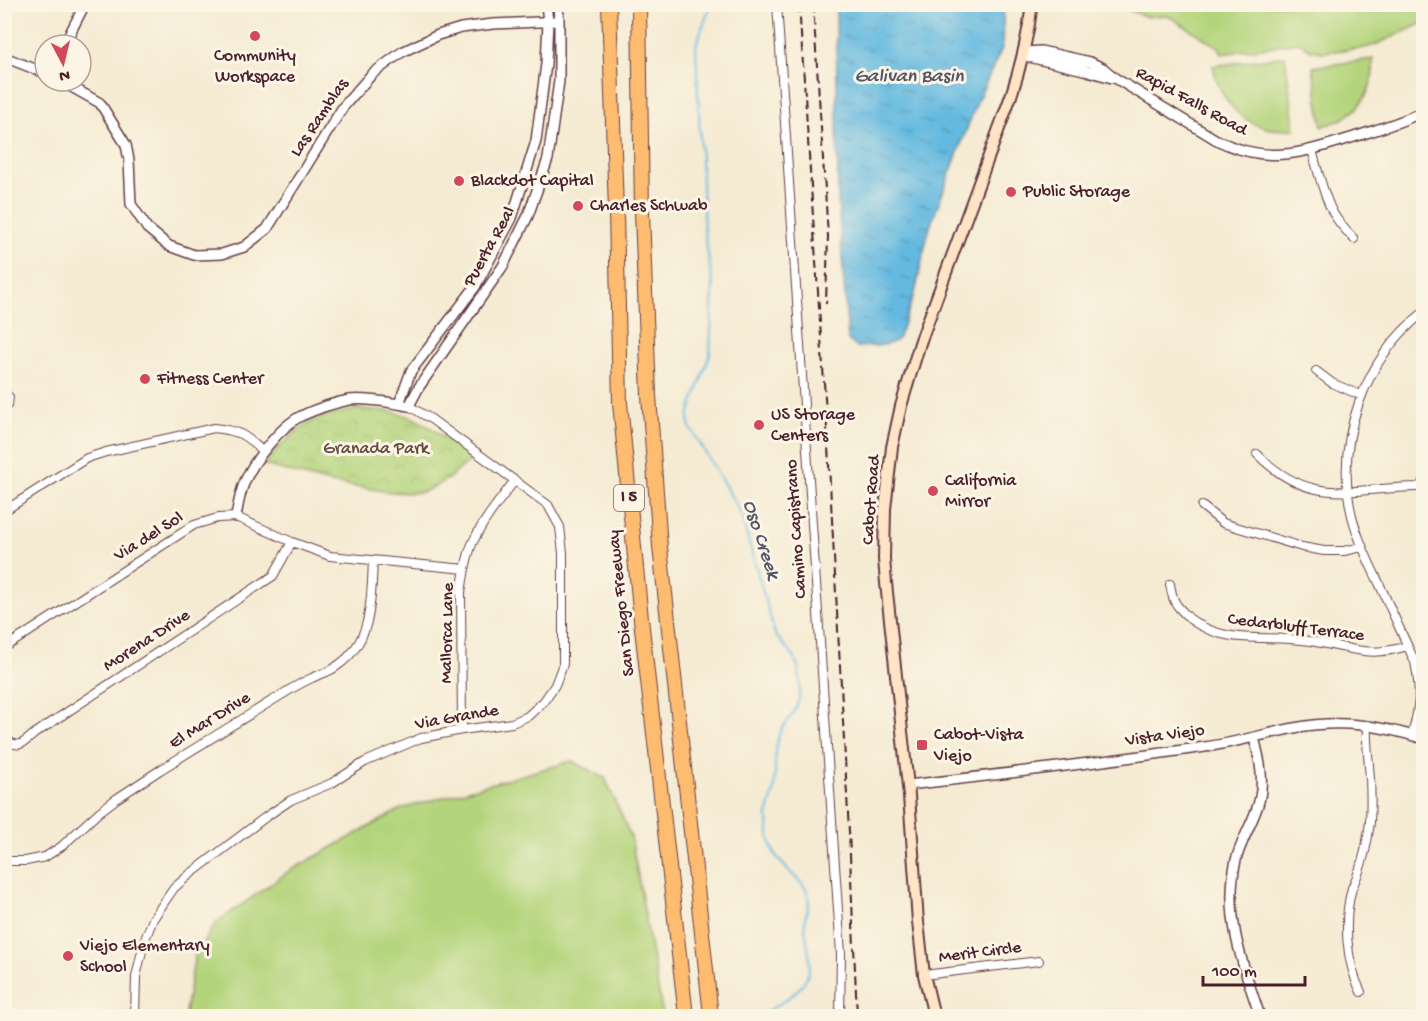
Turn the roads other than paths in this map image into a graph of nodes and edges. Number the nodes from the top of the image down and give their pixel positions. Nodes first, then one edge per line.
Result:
1 (84, 4) edge
2 (546, 4) edge
3 (558, 4) edge
4 (609, 4) edge
5 (639, 4) edge
6 (777, 4) edge
7 (1032, 4) edge
8 (559, 21) junction
9 (548, 22) junction
10 (70, 33) edge
11 (1024, 52) junction
12 (4, 57) edge
13 (33, 68) edge
14 (82, 93) edge
15 (1424, 111) edge
16 (1312, 150) junction
17 (1354, 239) dead end
18 (1424, 312) edge
19 (1316, 371) dead end
20 (7, 395) edge
21 (1362, 396) junction
22 (404, 405) junction
23 (4, 409) edge
24 (263, 452) junction
25 (1257, 454) dead end
26 (516, 480) junction
27 (1422, 483) edge
28 (1348, 492) junction
29 (1202, 506) dead end
30 (4, 511) edge
31 (236, 517) junction
32 (292, 542) junction
33 (1362, 547) junction
34 (373, 560) junction
35 (465, 569) junction
36 (1170, 584) dead end
37 (1407, 646) junction
38 (4, 648) edge
39 (1367, 725) junction
40 (462, 729) junction
41 (1412, 735) junction
42 (1254, 738) junction
43 (4, 739) edge
44 (1424, 739) edge
45 (908, 785) junction
46 (4, 861) edge
47 (1039, 961) dead end
48 (924, 975) junction
49 (1361, 992) dead end
50 (135, 1017) edge
51 (686, 1017) edge
52 (711, 1017) edge
53 (840, 1017) edge
54 (934, 1017) edge
55 (1260, 1017) edge

1 - 10 street
2 - 9 street, Puerta Real
3 - 8 street, Puerta Real
4 - 51 highway, San Diego Freeway / I 5
5 - 52 highway, I 5
6 - 53 street, Camino Capistrano
7 - 11 main road, Cabot Road
8 - 9 street, Las Ramblas
8 - 22 street, Puerta Real
9 - 14 street, Las Ramblas
9 - 22 street, Puerta Real
11 - 16 street, Rapid Falls Road
11 - 45 main road, Cabot Road
12 - 13 street
15 - 16 street, Rapid Falls Road
16 - 17 street
18 - 21 street
19 - 21 street
20 - 23 street
21 - 28 street
22 - 24 street
22 - 26 street, Via Grande
24 - 30 street
24 - 31 street
25 - 28 street
26 - 35 street, Mallorca Lane
26 - 40 street, Via Grande
27 - 28 street
28 - 33 street
29 - 33 street
31 - 32 street
31 - 38 street, Via del Sol
32 - 34 street
32 - 43 street, Morena Drive
33 - 37 street
34 - 35 street
34 - 46 street, El Mar Drive
35 - 40 street, Mallorca Lane
36 - 37 street, Cedarbluff Terrace
37 - 41 street
39 - 41 street, Vista Viejo
39 - 42 street, Vista Viejo
39 - 49 street
40 - 50 street, Via Grande
41 - 44 street, Vista Viejo
42 - 45 street, Vista Viejo
42 - 55 street
45 - 48 main road, Cabot Road
47 - 48 street, Merit Circle
48 - 54 main road, Cabot Road

